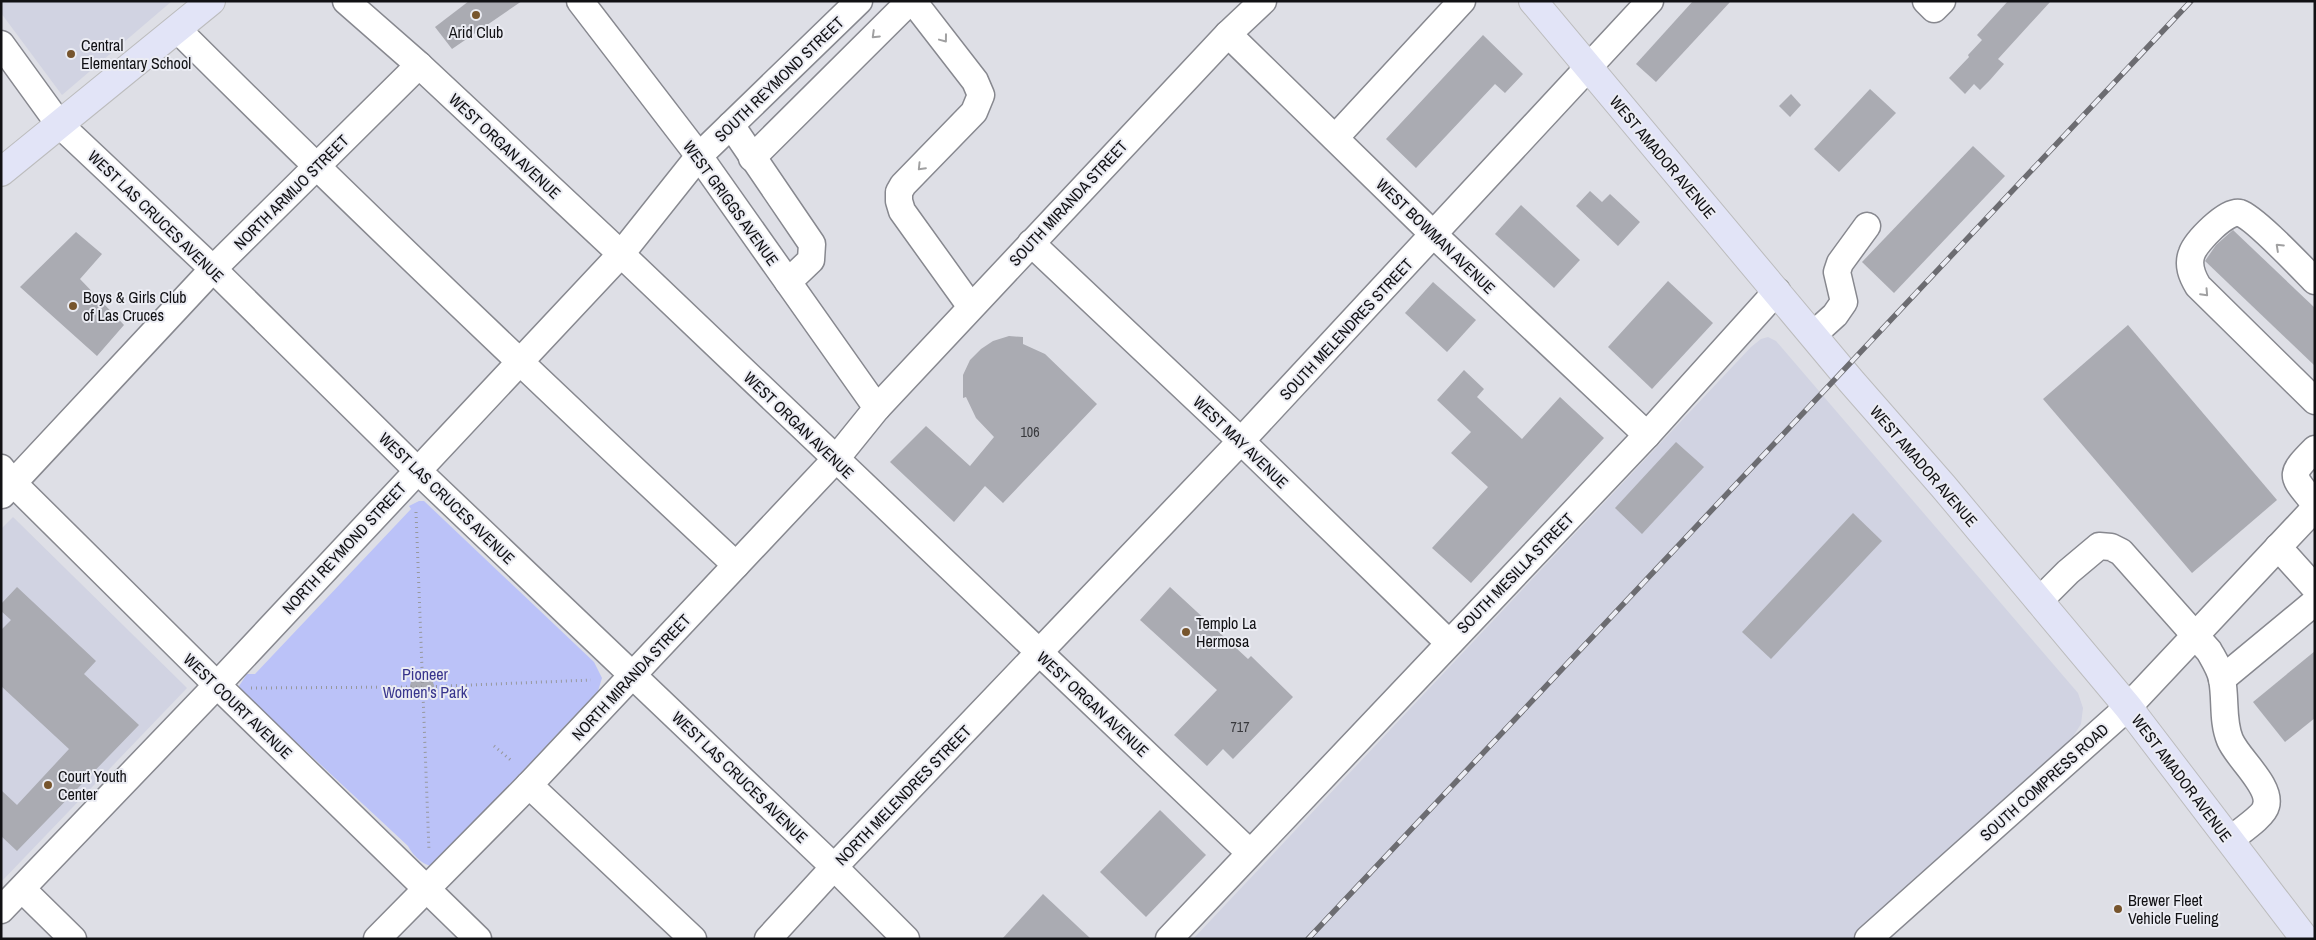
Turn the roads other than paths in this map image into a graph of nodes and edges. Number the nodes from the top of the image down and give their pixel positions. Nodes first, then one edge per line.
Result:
1 (210, 1) edge
2 (346, 1) edge
3 (580, 1) edge
4 (859, 1) edge
5 (911, 1) edge
6 (1263, 1) edge
7 (1462, 1) edge
8 (1533, 1) edge
9 (1650, 1) edge
10 (1926, 1) edge
11 (1942, 1) edge
12 (177, 29) junction
13 (1228, 34) junction
14 (1, 44) edge
15 (419, 65) junction
16 (1588, 68) junction
17 (59, 124) junction
18 (731, 125) junction
19 (1335, 138) junction
20 (699, 156) junction
21 (752, 158) junction
22 (318, 166) junction
23 (1, 172) edge
24 (1867, 226) dead end
25 (1434, 235) junction
26 (1031, 243) junction
27 (621, 254) junction
28 (213, 269) junction
29 (2315, 280) edge
30 (788, 282) junction
31 (1777, 292) junction
32 (971, 307) junction
33 (1813, 335) junction
34 (519, 362) junction
35 (2315, 401) edge
36 (877, 408) junction
37 (1647, 435) junction
38 (1241, 441) junction
39 (2315, 449) edge
40 (835, 460) junction
41 (417, 470) junction
42 (5, 482) edge
43 (2315, 504) edge
44 (2315, 508) edge
45 (2278, 547) junction
46 (736, 565) junction
47 (2315, 588) edge
48 (2039, 601) junction
49 (2315, 602) edge
50 (2195, 636) junction
51 (1448, 643) junction
52 (1039, 653) junction
53 (632, 675) junction
54 (2222, 679) junction
55 (217, 685) junction
56 (2128, 707) junction
57 (529, 785) junction
58 (2230, 840) junction
59 (1249, 852) junction
60 (834, 867) junction
61 (22, 889) junction
62 (425, 889) junction
63 (1, 910) edge
64 (73, 939) edge
65 (377, 939) edge
66 (478, 939) edge
67 (693, 939) edge
68 (768, 939) edge
69 (906, 939) edge
70 (1168, 939) edge
71 (1868, 939) edge
72 (2305, 939) edge

1 - 12 main road
2 - 15 street, WEST ORGAN AVENUE
3 - 20 street, WEST GRIGGS AVENUE
4 - 18 street, SOUTH REYMOND STREET
5 -> 21 street
5 -> 32 street
6 - 13 street, SOUTH MIRANDA STREET
7 - 19 street
8 - 16 main road, WEST AMADOR AVENUE
9 - 16 street, SOUTH MELENDRES STREET
10 - 11 street
12 - 17 main road
12 - 22 street
13 - 19 street, WEST BOWMAN AVENUE
13 - 26 street, SOUTH MIRANDA STREET
14 - 17 street, WEST LAS CRUCES AVENUE
15 - 22 street, NORTH ARMIJO STREET
15 - 27 street, WEST ORGAN AVENUE
16 - 25 street, SOUTH MELENDRES STREET
16 - 31 main road, WEST AMADOR AVENUE
17 - 23 main road
17 - 28 street, WEST LAS CRUCES AVENUE
18 - 20 street, SOUTH REYMOND STREET
18 - 21 street
19 - 25 street, WEST BOWMAN AVENUE
20 - 27 street, NORTH REYMOND STREET
20 - 30 street, WEST GRIGGS AVENUE
21 - 30 street
22 - 28 street, NORTH ARMIJO STREET
22 - 34 street
24 - 33 street
25 - 37 street, WEST BOWMAN AVENUE
25 - 38 street, SOUTH MELENDRES STREET
26 - 32 street, SOUTH MIRANDA STREET
26 - 38 street, WEST MAY AVENUE
27 - 34 street, NORTH REYMOND STREET
27 - 40 street, WEST ORGAN AVENUE
28 - 41 street, WEST LAS CRUCES AVENUE
28 - 42 street, NORTH ARMIJO STREET
29 -> 35 street
30 - 36 street, WEST GRIGGS AVENUE
31 - 33 main road, WEST AMADOR AVENUE
31 - 37 street, SOUTH MESILLA STREET
32 - 36 street, SOUTH MIRANDA STREET
33 - 48 main road, WEST AMADOR AVENUE
34 - 41 street, NORTH REYMOND STREET
34 - 46 street
36 - 40 street, NORTH MIRANDA STREET
37 - 51 street, SOUTH MESILLA STREET
38 - 51 street, WEST MAY AVENUE
38 - 52 street, SOUTH MELENDRES STREET
39 - 43 street
40 - 46 street, NORTH MIRANDA STREET
40 - 52 street, WEST ORGAN AVENUE
41 - 53 street, WEST LAS CRUCES AVENUE
41 - 55 street, NORTH REYMOND STREET
42 - 55 street, WEST COURT AVENUE
44 - 45 street, SOUTH COMPRESS ROAD
45 - 47 street
45 - 50 street, SOUTH COMPRESS ROAD
46 - 53 street, NORTH MIRANDA STREET
48 - 50 street
48 - 56 main road, WEST AMADOR AVENUE
49 - 54 street
50 - 54 street
50 - 56 street, SOUTH COMPRESS ROAD
51 - 59 street, SOUTH MESILLA STREET
52 - 59 street, WEST ORGAN AVENUE
52 - 60 street, NORTH MELENDRES STREET
53 - 57 street, NORTH MIRANDA STREET
53 - 60 street, WEST LAS CRUCES AVENUE
54 - 58 street
55 - 61 street, NORTH REYMOND STREET
55 - 62 street, WEST COURT AVENUE
56 - 58 main road, WEST AMADOR AVENUE
56 - 71 street, SOUTH COMPRESS ROAD
57 - 62 street, NORTH MIRANDA STREET
57 - 67 street
58 - 72 main road, WEST AMADOR AVENUE
59 - 70 street, SOUTH MESILLA STREET
60 - 68 street, NORTH MELENDRES STREET
60 - 69 street, WEST LAS CRUCES AVENUE
61 - 63 street, NORTH REYMOND STREET
61 - 64 street
62 - 65 street, NORTH MIRANDA STREET
62 - 66 street, WEST COURT AVENUE

